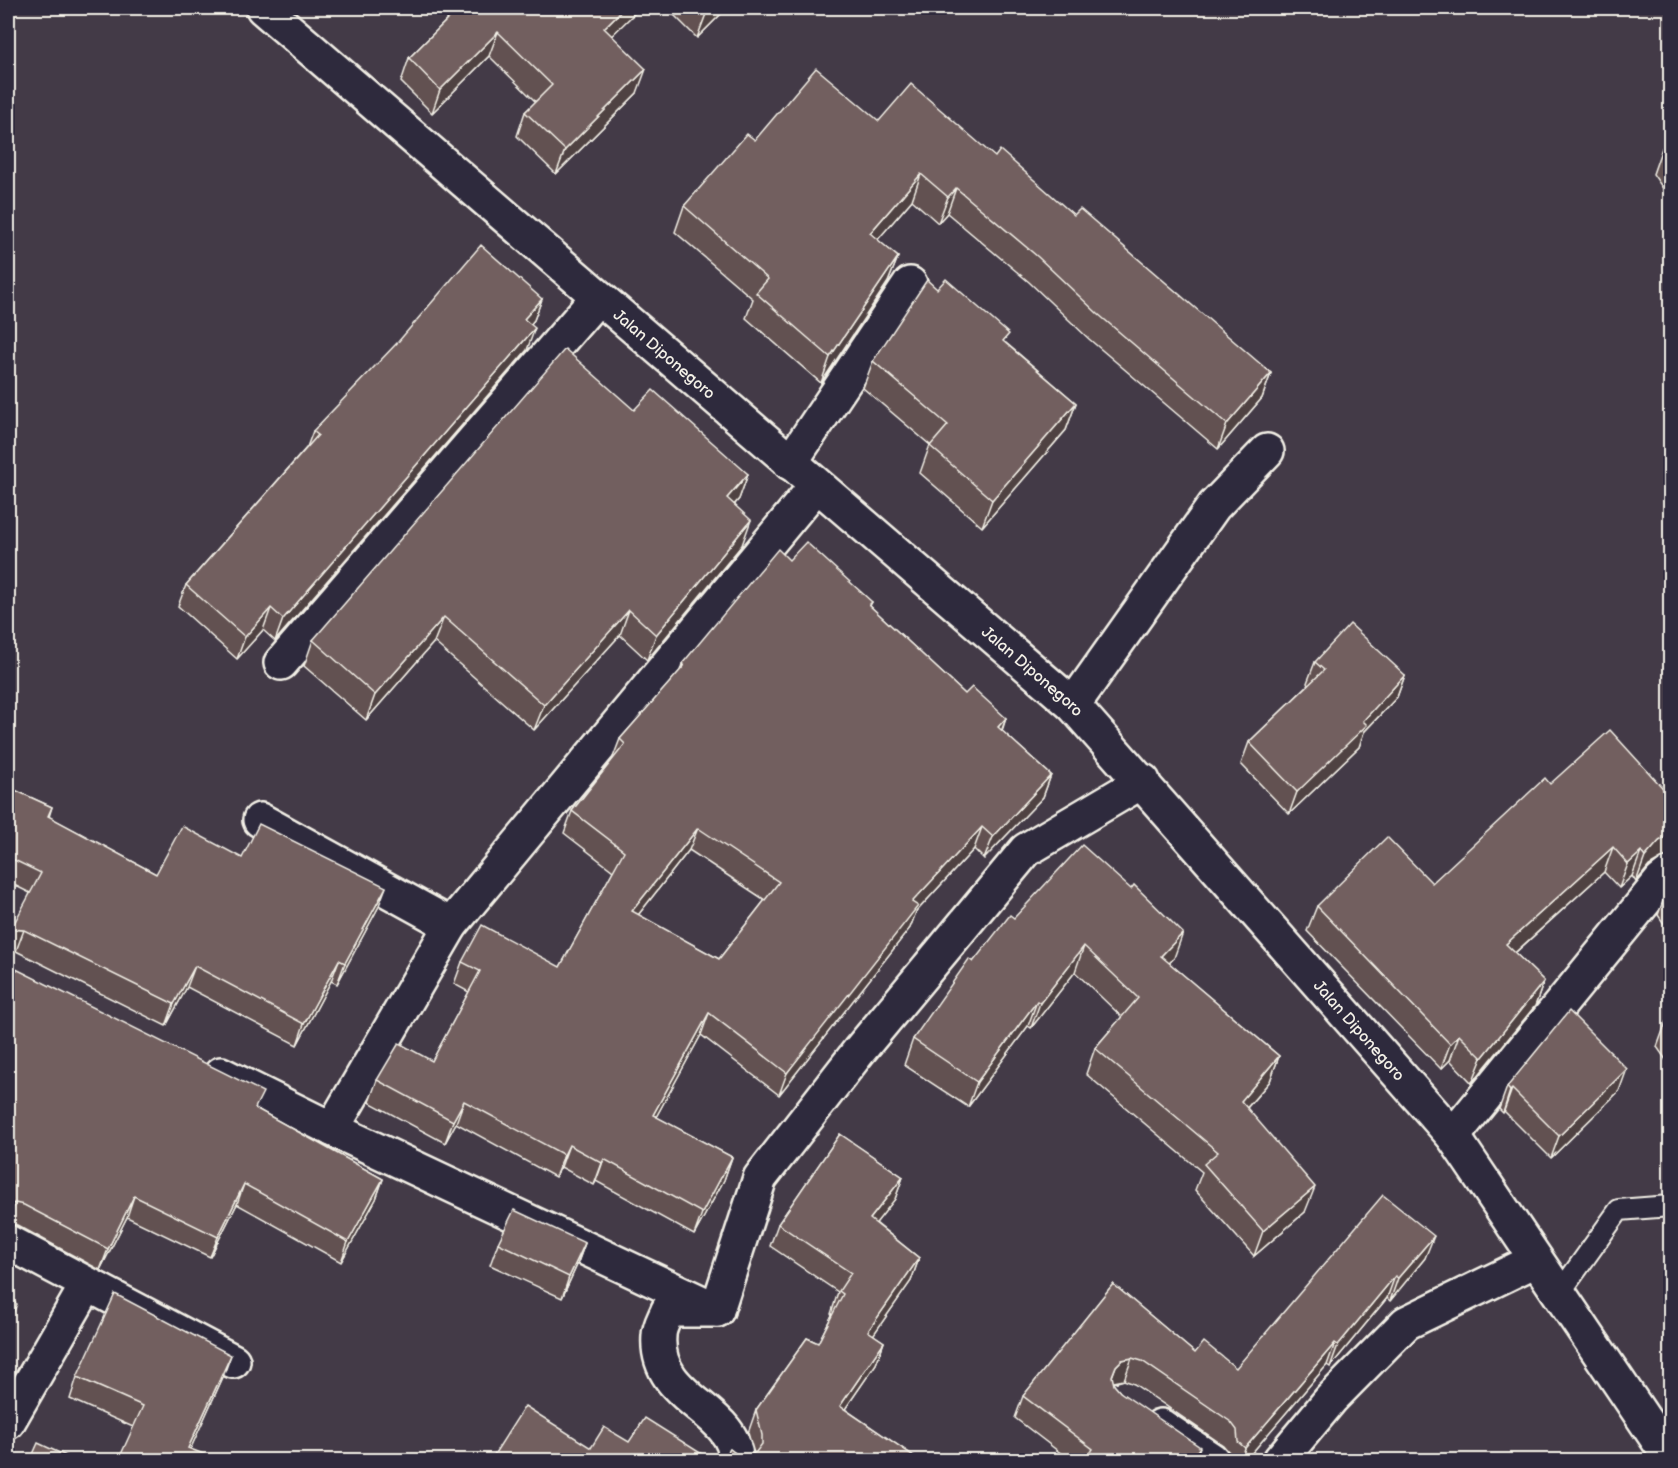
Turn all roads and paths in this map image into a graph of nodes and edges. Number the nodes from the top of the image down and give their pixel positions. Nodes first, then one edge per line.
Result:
1 (262, 8) edge
2 (910, 284) dead end
3 (598, 297) junction
4 (1267, 451) dead end
5 (790, 463) junction
6 (816, 486) junction
7 (281, 663) dead end
8 (1073, 705) junction
9 (1143, 781) junction
10 (260, 820) dead end
11 (1671, 874) edge
12 (451, 925) junction
13 (196, 1062) edge
14 (332, 1129) junction
15 (1453, 1136) junction
16 (1671, 1206) edge
17 (8, 1242) edge
18 (1536, 1260) junction
19 (87, 1285) junction
20 (1559, 1294) junction
21 (717, 1310) junction
22 (233, 1361) dead end
23 (1141, 1411) edge
24 (8, 1422) edge
25 (1671, 1458) edge
26 (737, 1460) edge
27 (1212, 1461) edge
28 (1280, 1461) edge

1 - 3 street, Jalan Diponegoro
2 - 5 street
3 - 5 street, Jalan Diponegoro
3 - 7 street
4 - 8 street
5 - 6 street, Jalan Diponegoro
6 - 8 street, Jalan Diponegoro
6 - 12 street
8 - 9 street, Jalan Diponegoro
9 - 15 street, Jalan Diponegoro
9 - 21 street
10 - 12 street
11 - 15 street
12 - 14 street
13 - 14 street
14 - 21 street
15 - 18 street, Jalan Diponegoro
16 - 20 lane
17 - 19 street
18 - 20 street, Jalan Diponegoro
18 - 28 street
19 - 22 street
19 - 24 street
20 - 25 street, Jalan Diponegoro
21 - 26 street
23 - 27 street

